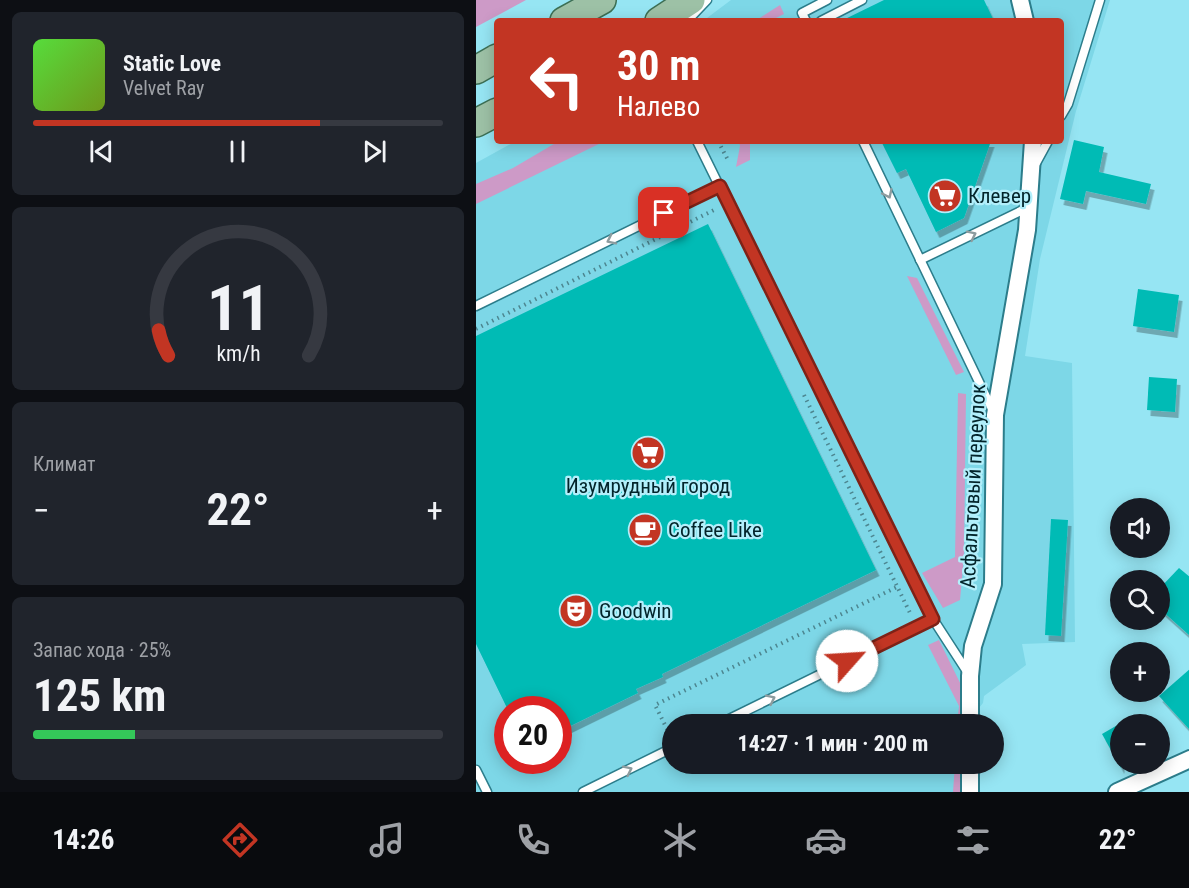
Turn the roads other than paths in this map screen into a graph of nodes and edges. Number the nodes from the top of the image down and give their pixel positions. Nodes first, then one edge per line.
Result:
1 (602, 0) edge
2 (691, 0) edge
3 (707, 0) edge
4 (827, 0) edge
5 (862, 0) edge
6 (1020, 0) edge
7 (1100, 0) edge
8 (569, 18) edge
9 (664, 18) edge
10 (691, 18) edge
11 (804, 18) edge
12 (827, 18) edge
13 (1024, 18) edge
14 (494, 60) edge
15 (476, 69) edge
16 (1064, 111) edge
17 (494, 114) edge
18 (476, 123) edge
19 (699, 144) edge
20 (864, 144) edge
21 (1033, 144) edge
22 (1046, 144) edge
23 (1032, 169) junction
24 (720, 186) junction
25 (1029, 207) junction
26 (920, 260) junction
27 (476, 306) edge
28 (995, 415) junction
29 (933, 619) junction
30 (970, 676) junction
31 (739, 714) edge
32 (970, 714) edge
33 (662, 752) edge
34 (1190, 759) edge
35 (476, 770) edge
36 (970, 774) edge
37 (486, 792) edge
38 (583, 792) edge
39 (970, 792) edge
40 (1117, 792) edge

1 - 8 main road
2 - 9 main road
3 - 10 lane
4 - 11 lane
5 - 12 lane
6 - 13 street
7 - 16 lane
14 - 15 main road
17 - 18 main road
19 - 24 lane
20 -> 26 lane
21 - 23 street, Асфальтовый переулок
22 - 23 lane
23 - 25 street, Асфальтовый переулок
24 -> 27 lane
24 - 29 lane
26 -> 25 lane
25 - 28 street, Асфальтовый переулок
26 - 28 lane
28 - 30 street, Асфальтовый переулок
29 - 30 lane
31 -> 29 lane
30 - 32 street, Асфальтовый переулок
38 -> 33 lane
34 - 40 street
35 - 37 lane
36 - 39 street

